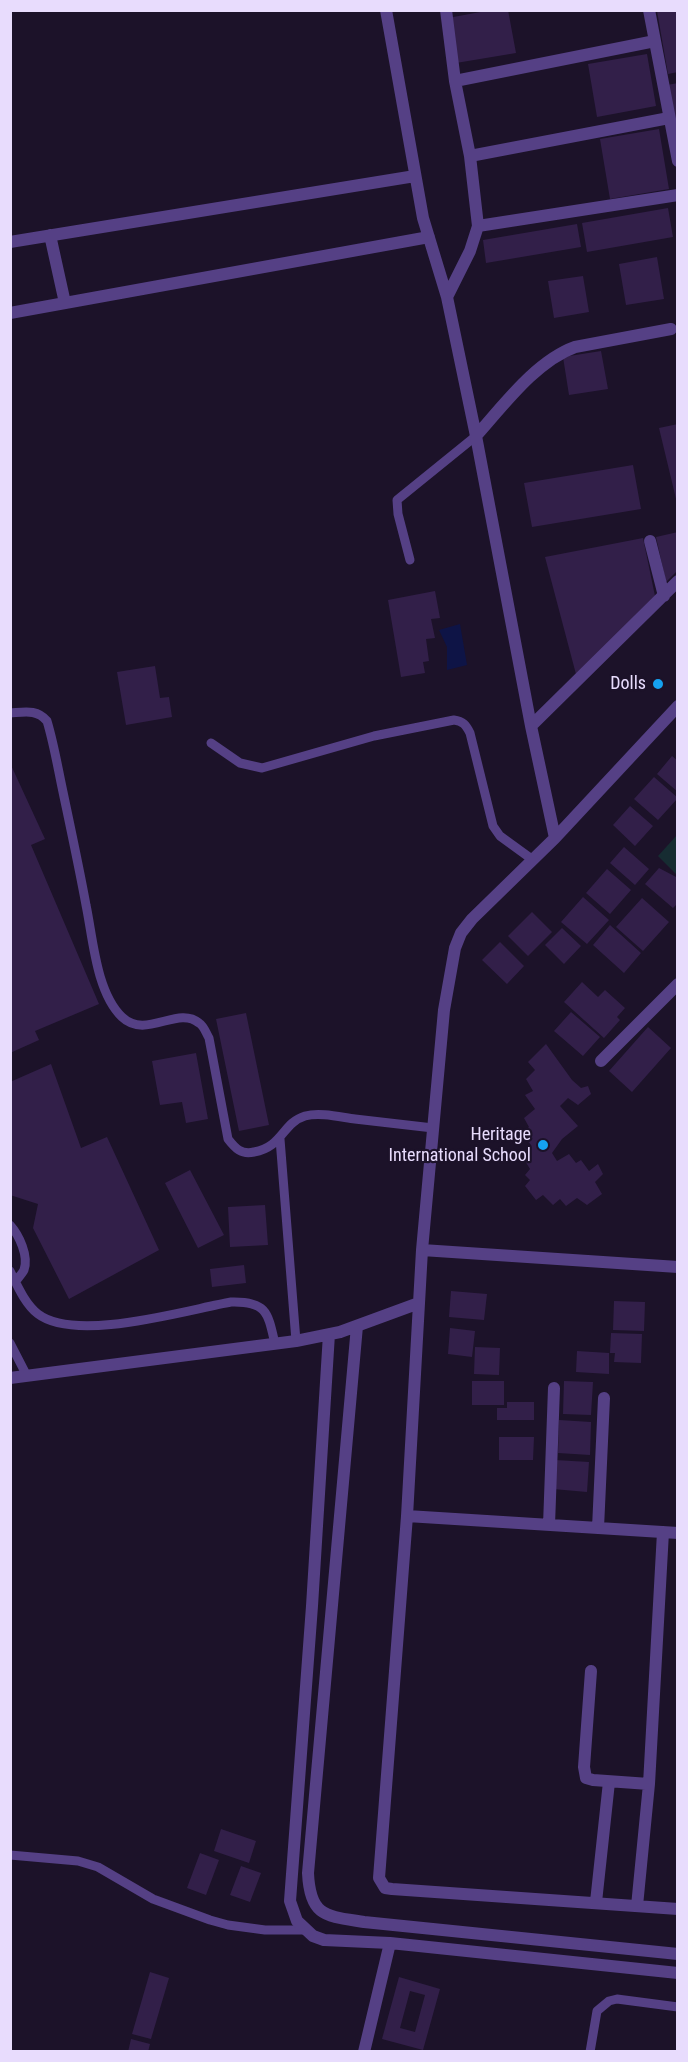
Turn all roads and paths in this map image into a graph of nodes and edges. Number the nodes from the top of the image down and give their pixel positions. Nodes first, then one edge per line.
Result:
1 (386, 10) edge
2 (446, 10) edge
3 (650, 10) edge
4 (655, 41) junction
5 (455, 81) junction
6 (669, 118) junction
7 (470, 156) junction
8 (678, 161) edge
9 (415, 176) junction
10 (678, 195) edge
11 (478, 226) junction
12 (51, 235) junction
13 (429, 237) junction
14 (10, 242) edge
15 (447, 297) junction
16 (65, 303) junction
17 (10, 313) edge
18 (671, 329) dead end
19 (476, 436) junction
20 (650, 541) dead end
21 (410, 560) dead end
22 (678, 581) edge
23 (663, 596) junction
24 (678, 706) edge
25 (10, 713) edge
26 (531, 726) junction
27 (211, 743) dead end
28 (555, 838) junction
29 (533, 860) junction
30 (678, 984) edge
31 (601, 1061) dead end
32 (433, 1128) junction
33 (280, 1139) junction
34 (10, 1225) edge
35 (422, 1250) junction
36 (678, 1267) edge
37 (10, 1272) edge
38 (15, 1282) junction
39 (419, 1303) junction
40 (357, 1326) junction
41 (329, 1334) junction
42 (296, 1341) junction
43 (10, 1343) edge
44 (275, 1344) junction
45 (27, 1376) junction
46 (10, 1378) edge
47 (554, 1388) dead end
48 (604, 1398) dead end
49 (407, 1516) junction
50 (549, 1525) junction
51 (598, 1528) junction
52 (663, 1532) junction
53 (678, 1533) edge
54 (591, 1671) dead end
55 (609, 1782) junction
56 (650, 1784) junction
57 (10, 1855) edge
58 (596, 1902) junction
59 (637, 1906) junction
60 (678, 1909) edge
61 (305, 1930) junction
62 (390, 1943) junction
63 (678, 1954) edge
64 (678, 1973) edge
65 (678, 2007) edge
66 (364, 2052) edge
67 (590, 2052) edge

1 - 9 street
2 - 5 street
3 - 4 street
4 - 5 street
4 - 6 street
5 - 7 street
6 - 7 street
6 - 8 street
7 - 11 street
9 - 12 street
9 - 13 street
10 - 11 street
11 - 15 street
12 - 14 street
12 - 16 street
13 - 15 street
13 - 16 street
15 - 19 street
16 - 17 street
18 - 19 street
19 - 21 lane
19 - 26 street
20 - 23 street
22 - 23 street
23 - 26 street
24 - 28 street
25 - 33 lane
26 - 28 street
27 - 29 lane
28 - 29 street
29 - 32 street
30 - 31 street
32 - 33 lane
32 - 35 street
33 - 42 lane
34 - 38 lane
35 - 36 street
35 - 39 street
37 - 38 lane
38 - 44 lane
39 - 40 street
39 - 49 street
40 - 41 street
40 - 63 street
41 - 42 street
41 - 61 street
42 - 44 street
43 - 45 lane
44 - 45 street
45 - 46 street
47 - 50 street
48 - 51 street
49 - 50 street
49 - 58 street
50 - 51 street
51 - 52 street
52 - 53 street
52 - 56 street
54 - 55 street
55 - 56 street
55 - 58 street
56 - 59 street
57 - 61 lane
58 - 59 street
59 - 60 street
61 - 62 street
62 - 64 street
62 - 66 street
65 - 67 lane

